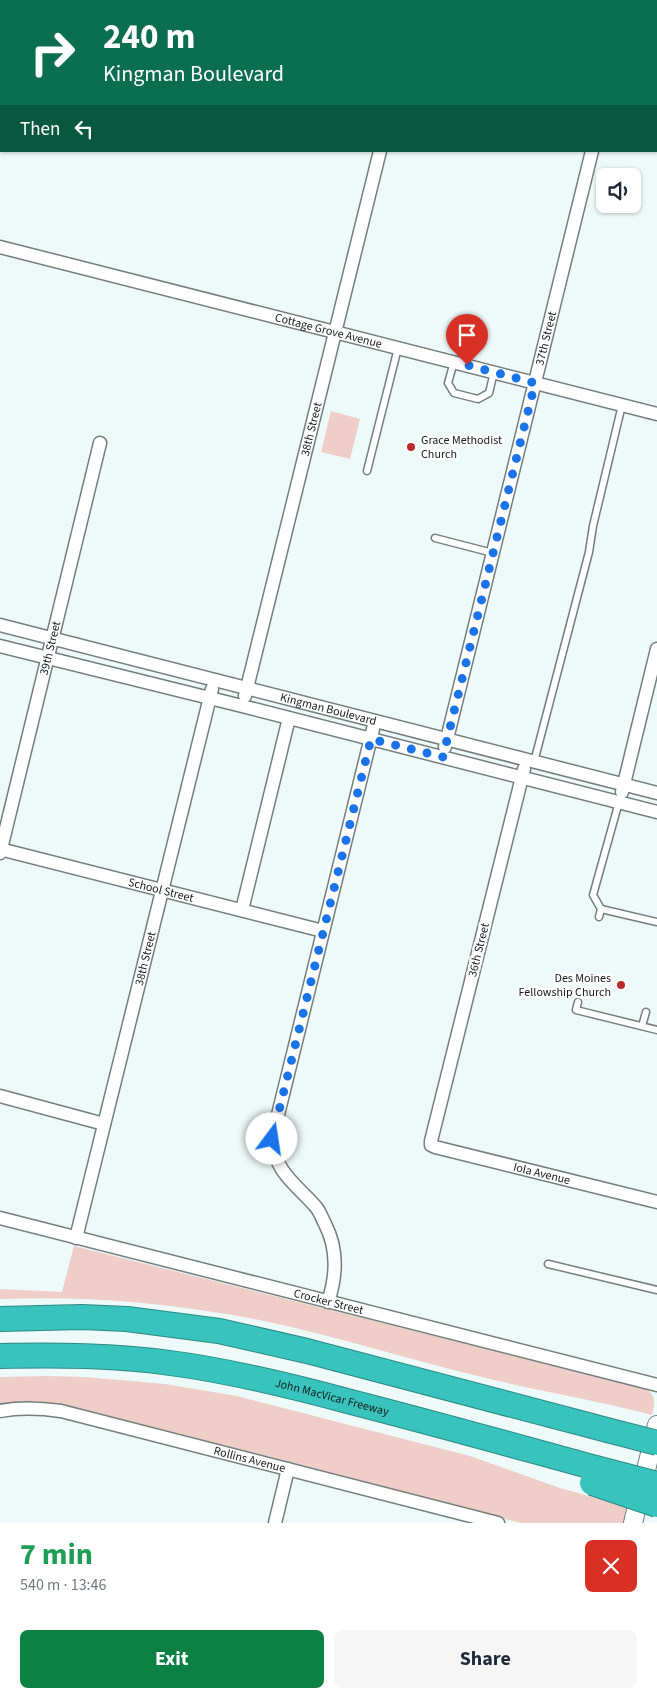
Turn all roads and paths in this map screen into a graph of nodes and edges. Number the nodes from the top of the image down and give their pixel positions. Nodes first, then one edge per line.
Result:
1 (380, 152) edge
2 (592, 152) edge
3 (0, 247) edge
4 (335, 332) junction
5 (398, 348) junction
6 (454, 362) junction
7 (494, 372) junction
8 (535, 383) junction
9 (622, 405) junction
10 (657, 414) edge
11 (100, 443) dead end
12 (367, 471) dead end
13 (435, 538) dead end
14 (493, 553) junction
15 (0, 625) edge
16 (52, 639) junction
17 (0, 646) edge
18 (657, 649) edge
19 (48, 658) junction
20 (214, 680) junction
21 (247, 689) junction
22 (210, 698) junction
23 (242, 706) junction
24 (289, 718) junction
25 (375, 721) junction
26 (371, 739) junction
27 (447, 740) junction
28 (443, 757) junction
29 (530, 761) junction
30 (522, 777) junction
31 (624, 784) junction
32 (657, 793) edge
33 (619, 802) junction
34 (657, 812) edge
35 (0, 850) edge
36 (162, 890) junction
37 (601, 908) junction
38 (242, 910) junction
39 (599, 917) dead end
40 (657, 922) edge
41 (323, 931) junction
42 (578, 1002) dead end
43 (646, 1012) dead end
44 (642, 1026) junction
45 (657, 1030) edge
46 (0, 1096) edge
47 (104, 1124) junction
48 (431, 1141) joint
49 (657, 1202) edge
50 (0, 1218) edge
51 (76, 1238) junction
52 (548, 1264) dead end
53 (657, 1290) edge
54 (328, 1302) junction
55 (0, 1318) edge
56 (0, 1356) edge
57 (657, 1385) edge
58 (0, 1411) edge
59 (608, 1425) junction
60 (657, 1427) edge
61 (657, 1443) edge
62 (288, 1469) junction
63 (594, 1475) junction
64 (657, 1484) edge
65 (657, 1505) edge
66 (275, 1523) edge
67 (498, 1523) edge
68 (633, 1523) edge

1 - 4 street, 38th Street
2 - 8 street, 37th Street
3 - 4 street, Cottage Grove Avenue
4 - 5 street, Cottage Grove Avenue
4 - 21 street, 38th Street
5 - 6 street, Cottage Grove Avenue
5 - 12 lane
6 - 7 street, Cottage Grove Avenue
6 - 7 lane
7 - 8 street, Cottage Grove Avenue
8 - 9 street, Cottage Grove Avenue
8 - 14 street, 37th Street
9 - 10 street, Cottage Grove Avenue
9 - 29 lane
11 - 16 street, 39th Street
13 - 14 lane
14 - 27 street, 37th Street
15 - 16 street, Kingman Boulevard
16 - 19 street, 39th Street
16 - 20 street, Kingman Boulevard
17 - 19 street, Kingman Boulevard
18 - 31 street
19 - 22 street, Kingman Boulevard
19 - 35 street, 39th Street
20 - 21 street, Kingman Boulevard
20 - 22 street, 38th Street
21 - 23 street, 38th Street
21 - 25 street, Kingman Boulevard
22 - 23 street, Kingman Boulevard
22 - 36 street, 38th Street
23 - 24 street, Kingman Boulevard
24 - 26 street, Kingman Boulevard
24 - 38 street
25 - 26 street
25 - 27 street, Kingman Boulevard
26 - 28 street, Kingman Boulevard
26 - 41 street
27 - 28 street, 37th Street
27 - 29 street, Kingman Boulevard
28 - 30 street, Kingman Boulevard
29 - 30 street, 36th Street
29 - 31 street, Kingman Boulevard
30 - 33 street, Kingman Boulevard
30 - 48 street, 36th Street
31 - 32 street, Kingman Boulevard
31 - 33 street
33 - 34 street, Kingman Boulevard
33 - 37 lane
35 - 36 street, School Street
36 - 38 street, School Street
36 - 47 street, 38th Street
37 - 39 lane
37 - 40 lane
38 - 41 street, School Street
41 - 54 street
42 - 44 lane
43 - 44 lane
44 - 45 lane
46 - 47 street
47 - 51 street, 38th Street
48 - 49 street, Iola Avenue
50 - 51 street, Crocker Street
51 - 54 street, Crocker Street
52 - 53 lane
54 - 57 street, Crocker Street
55 - 59 highway
56 - 63 highway, John MacVicar Freeway
58 - 62 street, Rollins Avenue
59 - 60 highway
59 - 61 highway, bridge
60 - 68 street
62 - 66 street
62 - 67 street, Rollins Avenue
63 - 64 highway, John MacVicar Freeway, bridge
63 - 65 highway, bridge

